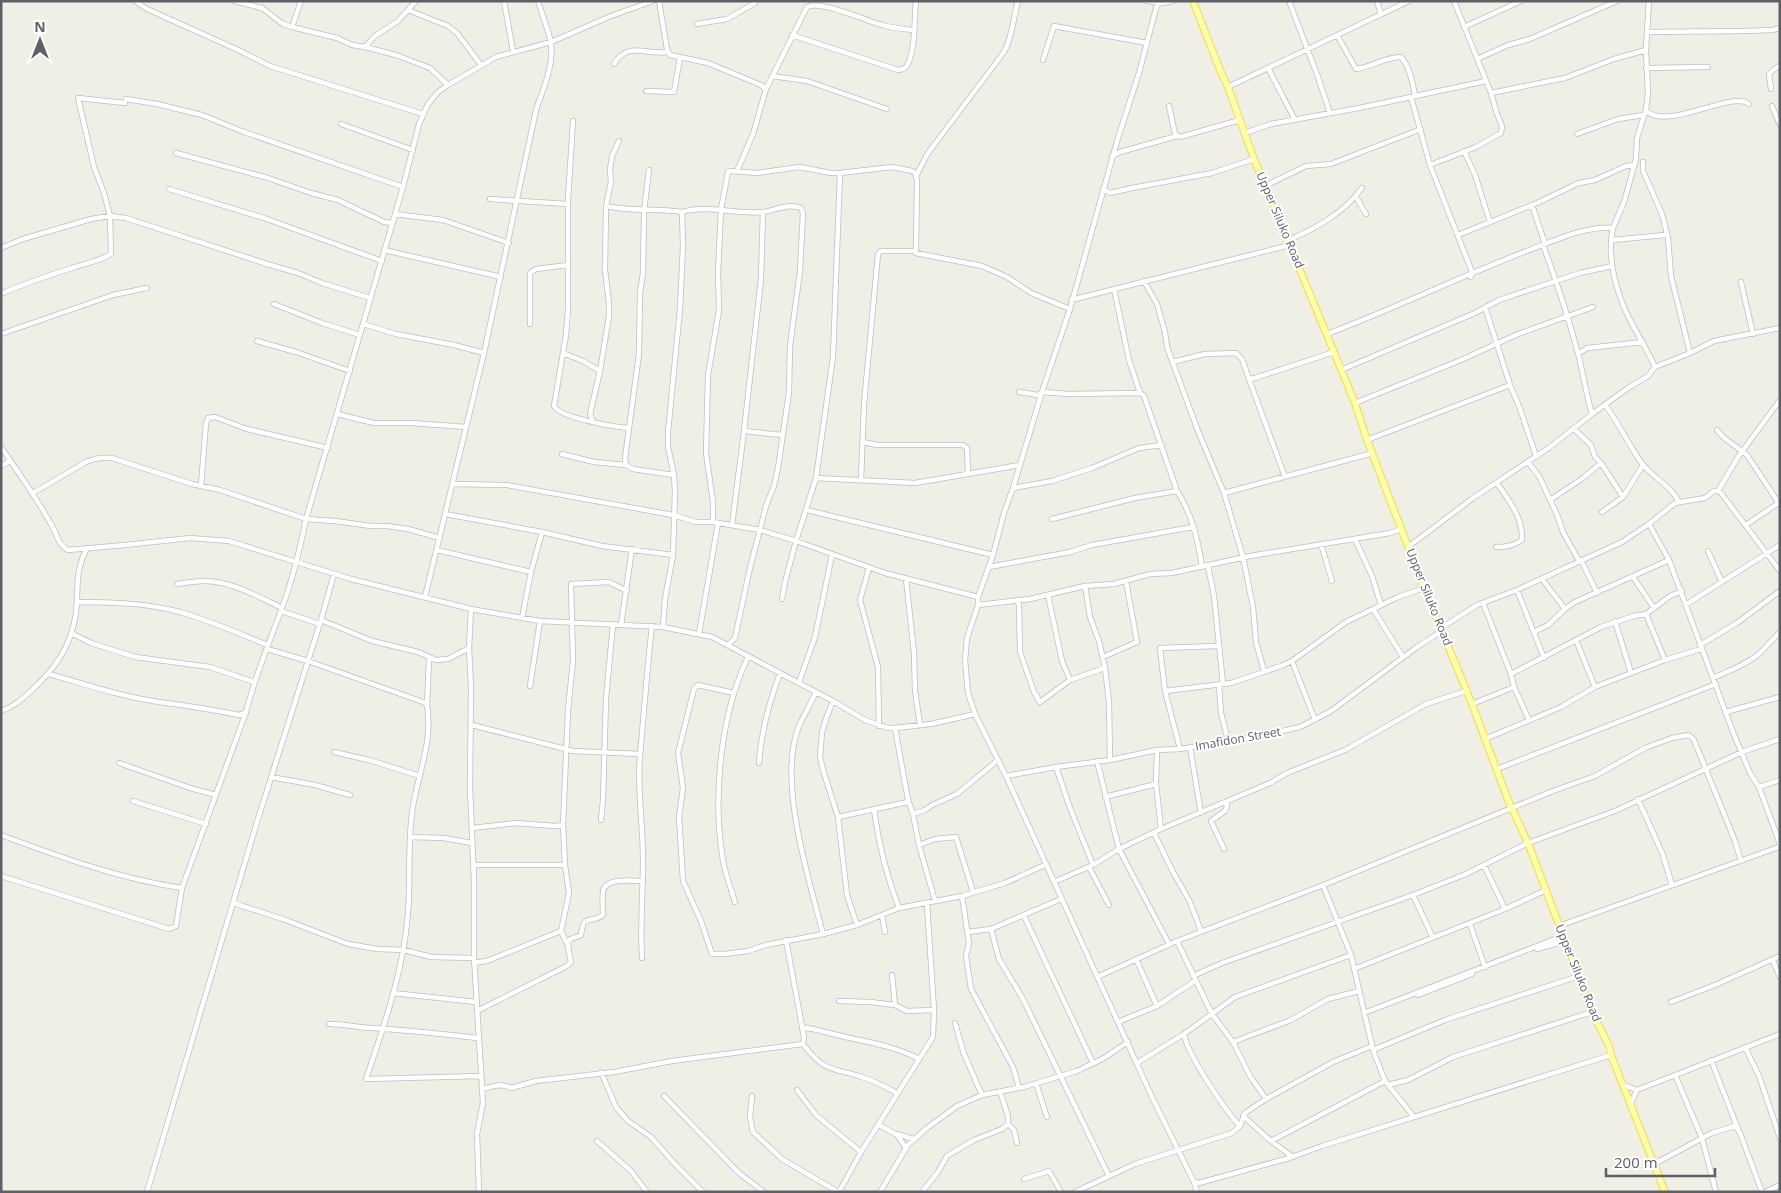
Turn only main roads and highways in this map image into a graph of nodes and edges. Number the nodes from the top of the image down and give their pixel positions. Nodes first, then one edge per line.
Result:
1 (1193, 1) edge
2 (1666, 1192) edge

1 - 2 main road, Upper Siluko Road

